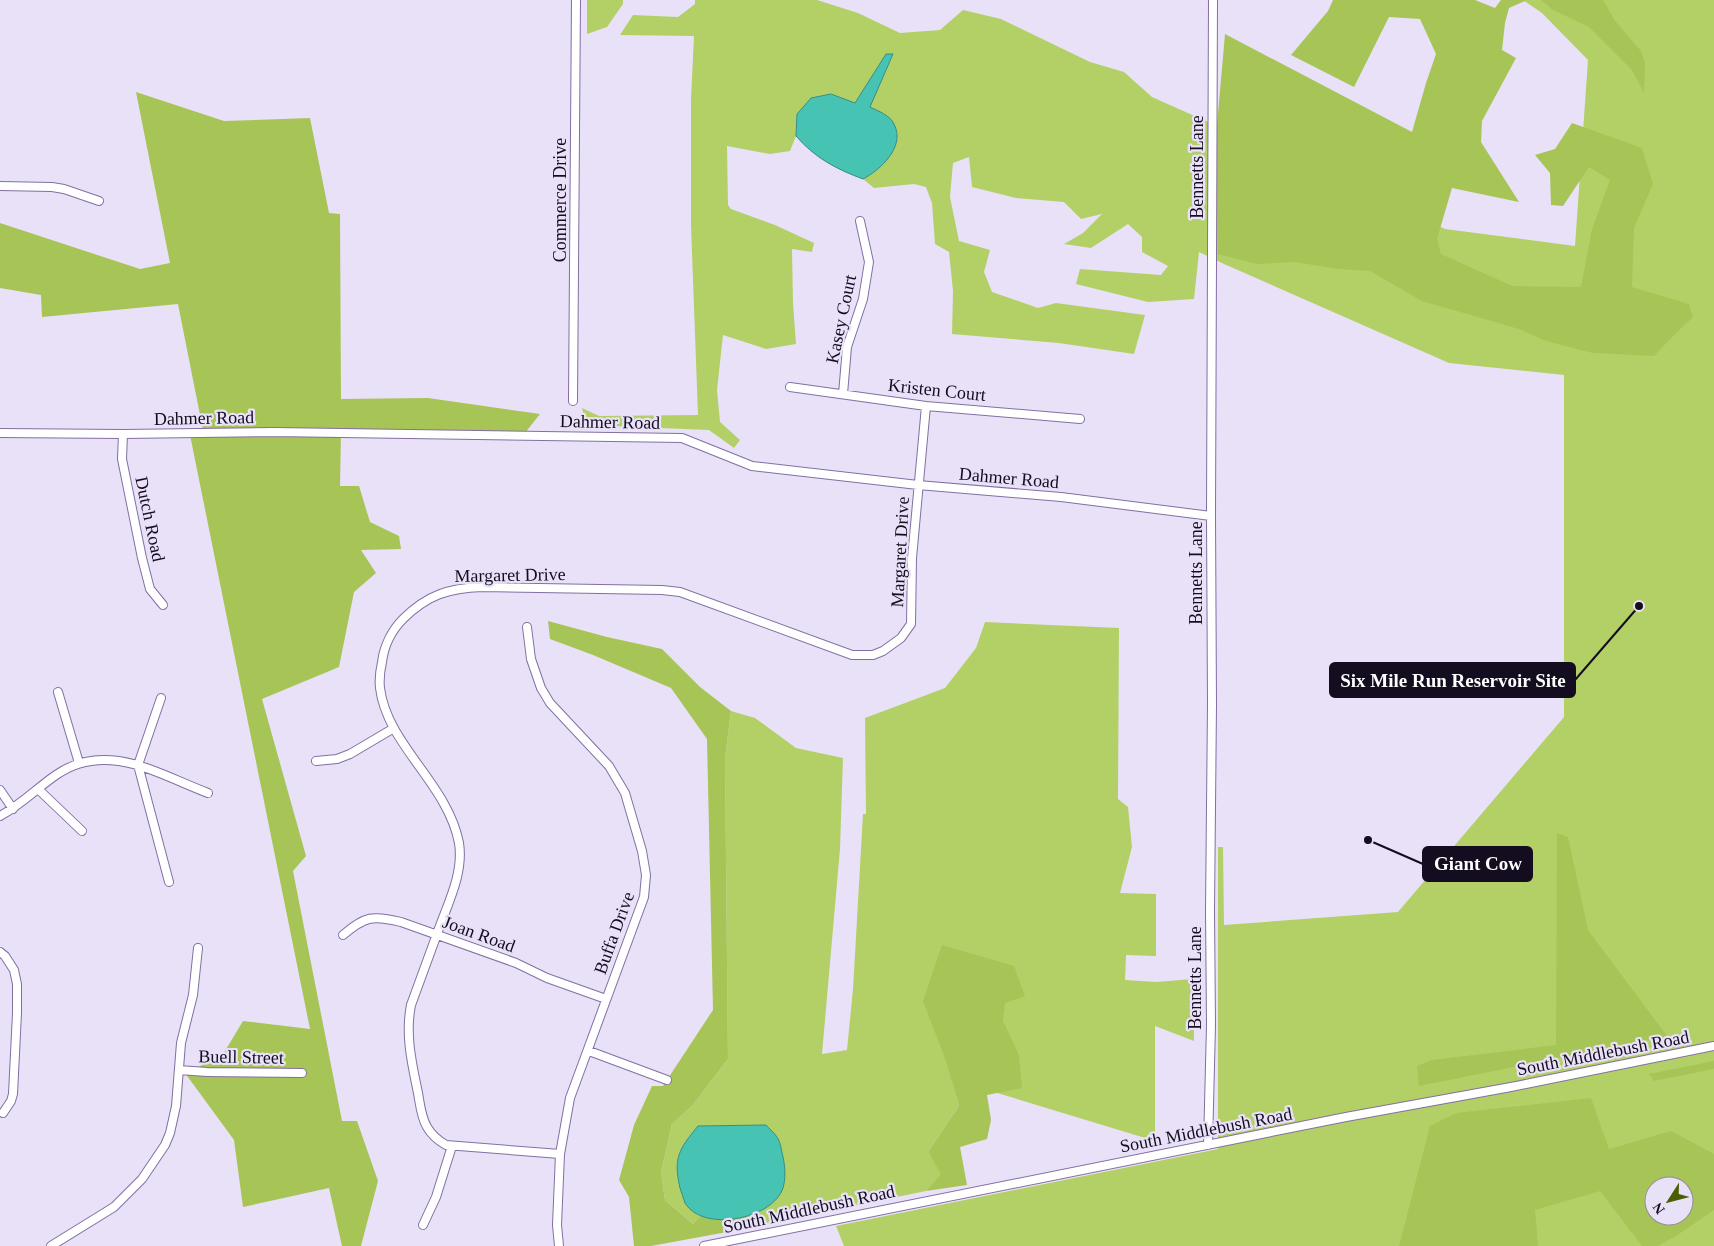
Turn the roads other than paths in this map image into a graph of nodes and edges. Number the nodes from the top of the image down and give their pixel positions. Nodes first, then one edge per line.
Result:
1 (576, 0) edge
2 (1213, 0) edge
3 (0, 186) edge
4 (99, 201) dead end
5 (860, 221) dead end
6 (790, 387) dead end
7 (843, 394) junction
8 (573, 401) dead end
9 (926, 406) junction
10 (1080, 419) dead end
11 (0, 433) edge
12 (123, 434) junction
13 (918, 485) junction
14 (1211, 516) junction
15 (163, 605) dead end
16 (527, 627) dead end
17 (58, 692) dead end
18 (161, 698) dead end
19 (394, 728) junction
20 (316, 761) dead end
21 (79, 763) junction
22 (138, 765) junction
23 (38, 789) junction
24 (0, 790) edge
25 (208, 793) dead end
26 (13, 809) junction
27 (0, 816) edge
28 (82, 831) dead end
29 (169, 882) dead end
30 (436, 934) junction
31 (343, 935) dead end
32 (198, 948) dead end
33 (0, 952) edge
34 (606, 999) junction
35 (1714, 1046) edge
36 (589, 1051) junction
37 (179, 1070) junction
38 (302, 1073) dead end
39 (667, 1080) dead end
40 (3, 1112) dead end
41 (1208, 1145) junction
42 (452, 1146) junction
43 (560, 1154) junction
44 (423, 1225) dead end
45 (51, 1246) edge
46 (559, 1246) edge
47 (704, 1246) edge

1 - 8 street, Commerce Drive
2 - 14 street, Bennetts Lane
3 - 4 street
5 - 7 street, Kasey Court
6 - 7 street, Kristen Court
7 - 9 street, Kristen Court
9 - 10 street, Kristen Court
9 - 13 street, Margaret Drive
11 - 12 street, Dahmer Road
12 - 13 street, Dahmer Road
12 - 15 street, Dutch Road
13 - 14 street, Dahmer Road
13 - 19 street, Margaret Drive
14 - 41 street, Bennetts Lane
16 - 34 street, Buffa Drive
17 - 21 street
18 - 22 street
19 - 20 street
19 - 30 street, Margaret Drive
21 - 22 street
21 - 23 street
22 - 25 street
22 - 29 street
23 - 26 street
23 - 28 street
24 - 26 street
26 - 27 street
30 - 31 street, Joan Road
30 - 34 street, Joan Road
30 - 42 street, Margaret Drive
32 - 37 street
33 - 40 street
34 - 36 street, Buffa Drive
35 - 41 street, South Middlebush Road
36 - 39 street
36 - 43 street, Buffa Drive
37 - 38 street, Buell Street
37 - 45 street
41 - 47 street, South Middlebush Road
42 - 43 street, Margaret Drive
42 - 44 street
43 - 46 street, Buffa Drive

